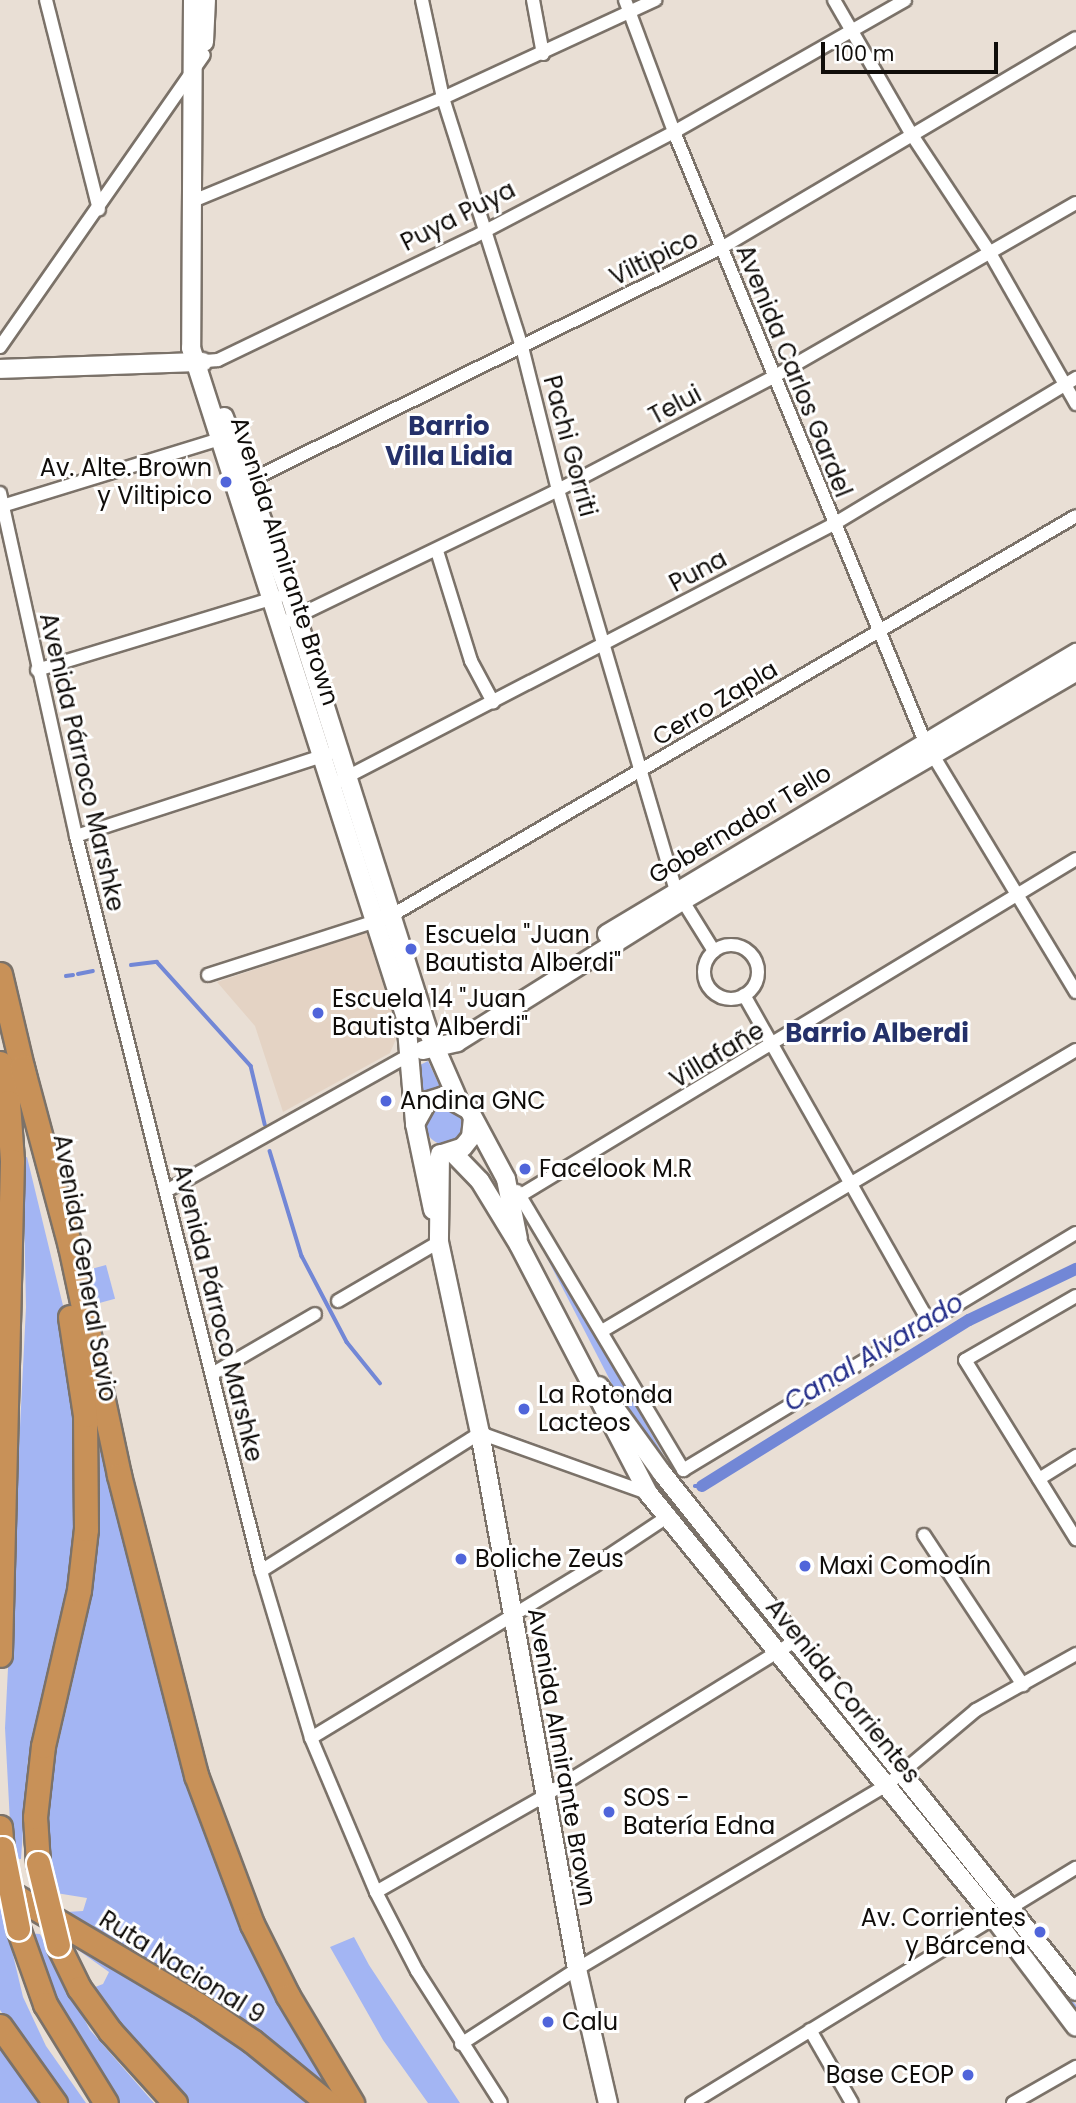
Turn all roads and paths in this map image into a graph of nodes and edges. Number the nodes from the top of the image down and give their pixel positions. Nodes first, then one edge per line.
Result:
1 (46, 0) edge
2 (193, 0) edge
3 (206, 0) edge
4 (422, 0) edge
5 (533, 0) edge
6 (625, 0) edge
7 (655, 0) edge
8 (834, 0) edge
9 (905, 0) edge
10 (629, 16) junction
11 (854, 32) junction
12 (1076, 38) edge
13 (543, 54) junction
14 (204, 55) junction
15 (192, 73) junction
16 (443, 98) junction
17 (674, 132) junction
18 (912, 135) junction
19 (198, 199) junction
20 (1076, 203) edge
21 (99, 209) junction
22 (486, 230) junction
23 (721, 248) junction
24 (990, 253) junction
25 (0, 347) edge
26 (522, 347) junction
27 (200, 362) junction
28 (0, 369) edge
29 (775, 376) junction
30 (1071, 381) edge
31 (1076, 404) edge
32 (225, 438) junction
33 (241, 484) junction
34 (558, 490) junction
35 (0, 493) edge
36 (2, 506) junction
37 (1076, 516) edge
38 (834, 524) junction
39 (437, 551) junction
40 (281, 596) junction
41 (289, 621) junction
42 (879, 631) junction
43 (604, 645) junction
44 (1076, 653) edge
45 (37, 670) junction
46 (1076, 672) edge
47 (493, 702) junction
48 (929, 748) junction
49 (340, 750) junction
50 (322, 756) junction
51 (641, 771) junction
52 (348, 777) junction
53 (331, 785) junction
54 (76, 836) junction
55 (1076, 859) edge
56 (1018, 894) junction
57 (679, 895) junction
58 (382, 919) junction
59 (714, 951) junction
60 (0, 974) edge
61 (208, 975) dead end
62 (1076, 992) edge
63 (744, 995) junction
64 (434, 1046) junction
65 (771, 1048) junction
66 (1076, 1050) edge
67 (411, 1054) junction
68 (11, 1065) edge
69 (459, 1102) junction
70 (0, 1115) edge
71 (473, 1119) junction
72 (416, 1129) junction
73 (11, 1138) junction
74 (446, 1153) junction
75 (506, 1179) junction
76 (850, 1184) junction
77 (166, 1191) junction
78 (522, 1195) junction
79 (436, 1220) junction
80 (1076, 1233) edge
81 (439, 1242) junction
82 (519, 1245) junction
83 (1075, 1298) edge
84 (338, 1301) dead end
85 (315, 1314) dead end
86 (929, 1322) junction
87 (602, 1331) junction
88 (8, 1352) junction
89 (212, 1374) junction
90 (590, 1376) junction
91 (0, 1396) edge
92 (480, 1433) junction
93 (1076, 1456) edge
94 (683, 1470) junction
95 (1039, 1479) junction
96 (675, 1489) junction
97 (649, 1493) junction
98 (670, 1515) junction
99 (924, 1535) dead end
100 (1076, 1539) edge
101 (261, 1571) junction
102 (511, 1613) junction
103 (797, 1640) junction
104 (777, 1652) junction
105 (1076, 1654) edge
106 (0, 1655) edge
107 (1023, 1685) junction
108 (311, 1738) junction
109 (903, 1773) junction
110 (887, 1785) junction
111 (544, 1796) junction
112 (1, 1838) edge
113 (1076, 1868) edge
114 (0, 1888) edge
115 (376, 1892) junction
116 (1011, 1906) junction
117 (994, 1918) junction
118 (577, 1969) junction
119 (1076, 1991) edge
120 (0, 2026) edge
121 (1076, 2027) edge
122 (810, 2030) junction
123 (461, 2044) junction
124 (594, 2055) junction
125 (1076, 2067) edge
126 (55, 2103) edge
127 (106, 2103) edge
128 (175, 2103) edge
129 (328, 2103) edge
130 (352, 2103) edge
131 (501, 2103) edge
132 (597, 2103) edge
133 (608, 2103) edge
134 (692, 2103) edge
135 (852, 2103) edge
136 (1013, 2103) edge

1 - 21 street
2 - 15 main road, Avenida Almirante Brown
3 - 14 main road, Avenida Almirante Brown
4 - 16 street, Pachi Gorriti
5 - 13 street
6 - 10 street, Avenida Carlos Gardel
7 - 10 street
8 - 11 street
9 - 11 street, Puya Puya
10 - 13 street
10 - 17 street, Avenida Carlos Gardel
11 - 17 street, Puya Puya
11 - 18 street
12 - 18 street, Viltipico
13 - 16 street
14 - 15 street
14 - 19 main road, Avenida Almirante Brown
15 - 19 main road, Avenida Almirante Brown
15 - 21 street
16 - 19 street
16 - 22 street, Pachi Gorriti
17 - 22 street, Puya Puya
17 - 23 street, Avenida Carlos Gardel
18 - 23 street, Viltipico
18 - 24 street
19 - 27 main road, Avenida Almirante Brown
20 - 24 street, Telui
21 - 25 street
22 - 26 street, Pachi Gorriti
22 - 27 street, Puya Puya
23 - 26 street, Viltipico
23 - 29 street, Avenida Carlos Gardel
24 - 29 street, Telui
24 - 30 street
26 - 33 street, Viltipico
26 - 34 street, Pachi Gorriti
27 - 28 main road, Puya Puya
27 - 32 main road, Avenida Almirante Brown
29 - 34 street, Telui
29 - 38 street, Avenida Carlos Gardel
30 - 31 street
30 - 38 street, Puna
32 - 33 main road, Avenida Almirante Brown
32 - 36 street
33 - 40 main road, Avenida Almirante Brown
34 - 39 street, Telui
34 - 43 street, Pachi Gorriti
35 - 36 street, Avenida Párroco Marshke
36 - 45 street, Avenida Párroco Marshke
37 - 42 street, Cerro Zapla
38 - 42 street, Avenida Carlos Gardel
38 - 43 street, Puna
39 - 41 street, Telui
39 - 47 street
40 - 41 main road, Avenida Almirante Brown
40 - 45 street
41 - 49 main road, Avenida Almirante Brown
41 - 50 main road, Avenida Almirante Brown
42 - 48 street, Avenida Carlos Gardel
42 - 51 street, Cerro Zapla
43 - 47 street, Puna
43 - 51 street, Pachi Gorriti
44 - 48 main road, Gobernador Tello
45 - 54 street, Avenida Párroco Marshke
46 - 48 main road, Gobernador Tello
47 - 52 street, Puna
48 - 56 street, Avenida Carlos Gardel
48 - 57 main road, Gobernador Tello
49 - 50 street
49 - 52 main road, Avenida Almirante Brown
50 - 53 main road, Avenida Almirante Brown
50 - 54 street
51 - 57 street, Pachi Gorriti
51 - 58 street, Cerro Zapla
52 - 53 street, Puna
52 - 58 main road, Avenida Almirante Brown
53 - 58 main road, Avenida Almirante Brown
54 - 77 street, Avenida Párroco Marshke
55 - 56 street, Villafañe
56 - 62 street, Avenida Carlos Gardel
56 - 65 street, Villafañe
57 - 59 street, Pachi Gorriti
57 - 64 main road, Gobernador Tello
58 - 61 street, Cerro Zapla
58 - 64 main road, Avenida Almirante Brown
58 - 67 main road, Avenida Almirante Brown
59 - 63 street
59 - 63 street
60 - 68 highway, Avenida General Savio
63 - 65 street
64 - 67 main road, Gobernador Tello
64 - 69 main road, Avenida Almirante Brown
65 - 76 street
65 - 78 street, Villafañe
66 - 76 street
67 - 72 main road, Avenida Almirante Brown
67 - 77 street, Gobernador Tello
68 - 73 highway, Avenida General Savio
68 - 128 highway, Avenida General Savio, bridge
68 - 130 highway
69 - 71 main road
69 - 72 main road
70 - 73 street
71 - 74 main road
71 - 75 main road, Avenida Corrientes
72 - 74 main road
72 - 79 main road, Avenida Almirante Brown
73 - 88 highway, Avenida General Savio
74 - 79 main road
74 - 82 main road, Avenida Corrientes
75 - 78 street
75 - 82 main road, Avenida Corrientes
76 - 86 street
76 - 87 street
77 - 89 street, Avenida Párroco Marshke
78 - 87 street
79 - 81 main road, Avenida Almirante Brown
80 - 86 street
81 - 84 street
81 - 92 main road, Avenida Almirante Brown
82 - 90 main road, Avenida Corrientes
83 - 95 street
85 - 89 street
86 - 94 street
87 - 94 street
88 - 91 highway
88 - 106 highway
89 - 101 street, Avenida Párroco Marshke
90 - 96 main road, Avenida Corrientes
90 - 97 main road, Avenida Corrientes
92 - 97 street
92 - 101 street
92 - 102 main road, Avenida Almirante Brown
93 - 95 street
94 - 96 street
95 - 100 street
96 - 103 main road, Avenida Corrientes
97 - 98 main road, Avenida Corrientes
98 - 102 street
98 - 104 main road, Avenida Corrientes
99 - 107 street
101 - 108 street, Avenida Párroco Marshke
102 - 108 street
102 - 111 main road, Avenida Almirante Brown
103 - 104 street
103 - 109 main road, Avenida Corrientes
104 - 110 main road, Avenida Corrientes
104 - 111 street
105 - 107 street
107 - 109 street
108 - 115 street, Avenida Párroco Marshke
109 - 110 street
109 - 116 main road, Avenida Corrientes
110 - 117 main road, Avenida Corrientes
110 - 118 street
111 - 115 street
111 - 118 main road, Avenida Almirante Brown
112 - 127 highway, bridge
113 - 116 street
114 - 129 highway, Ruta Nacional 9
115 - 123 street, Avenida Párroco Marshke
116 - 117 street
116 - 119 main road, Avenida Corrientes
117 - 121 main road, Avenida Corrientes
117 - 122 street
118 - 123 street
118 - 124 main road, Avenida Almirante Brown
120 - 126 highway
122 - 134 street
122 - 135 street
123 - 131 street, Avenida Párroco Marshke
124 - 132 main road
124 - 133 main road
125 - 136 street

